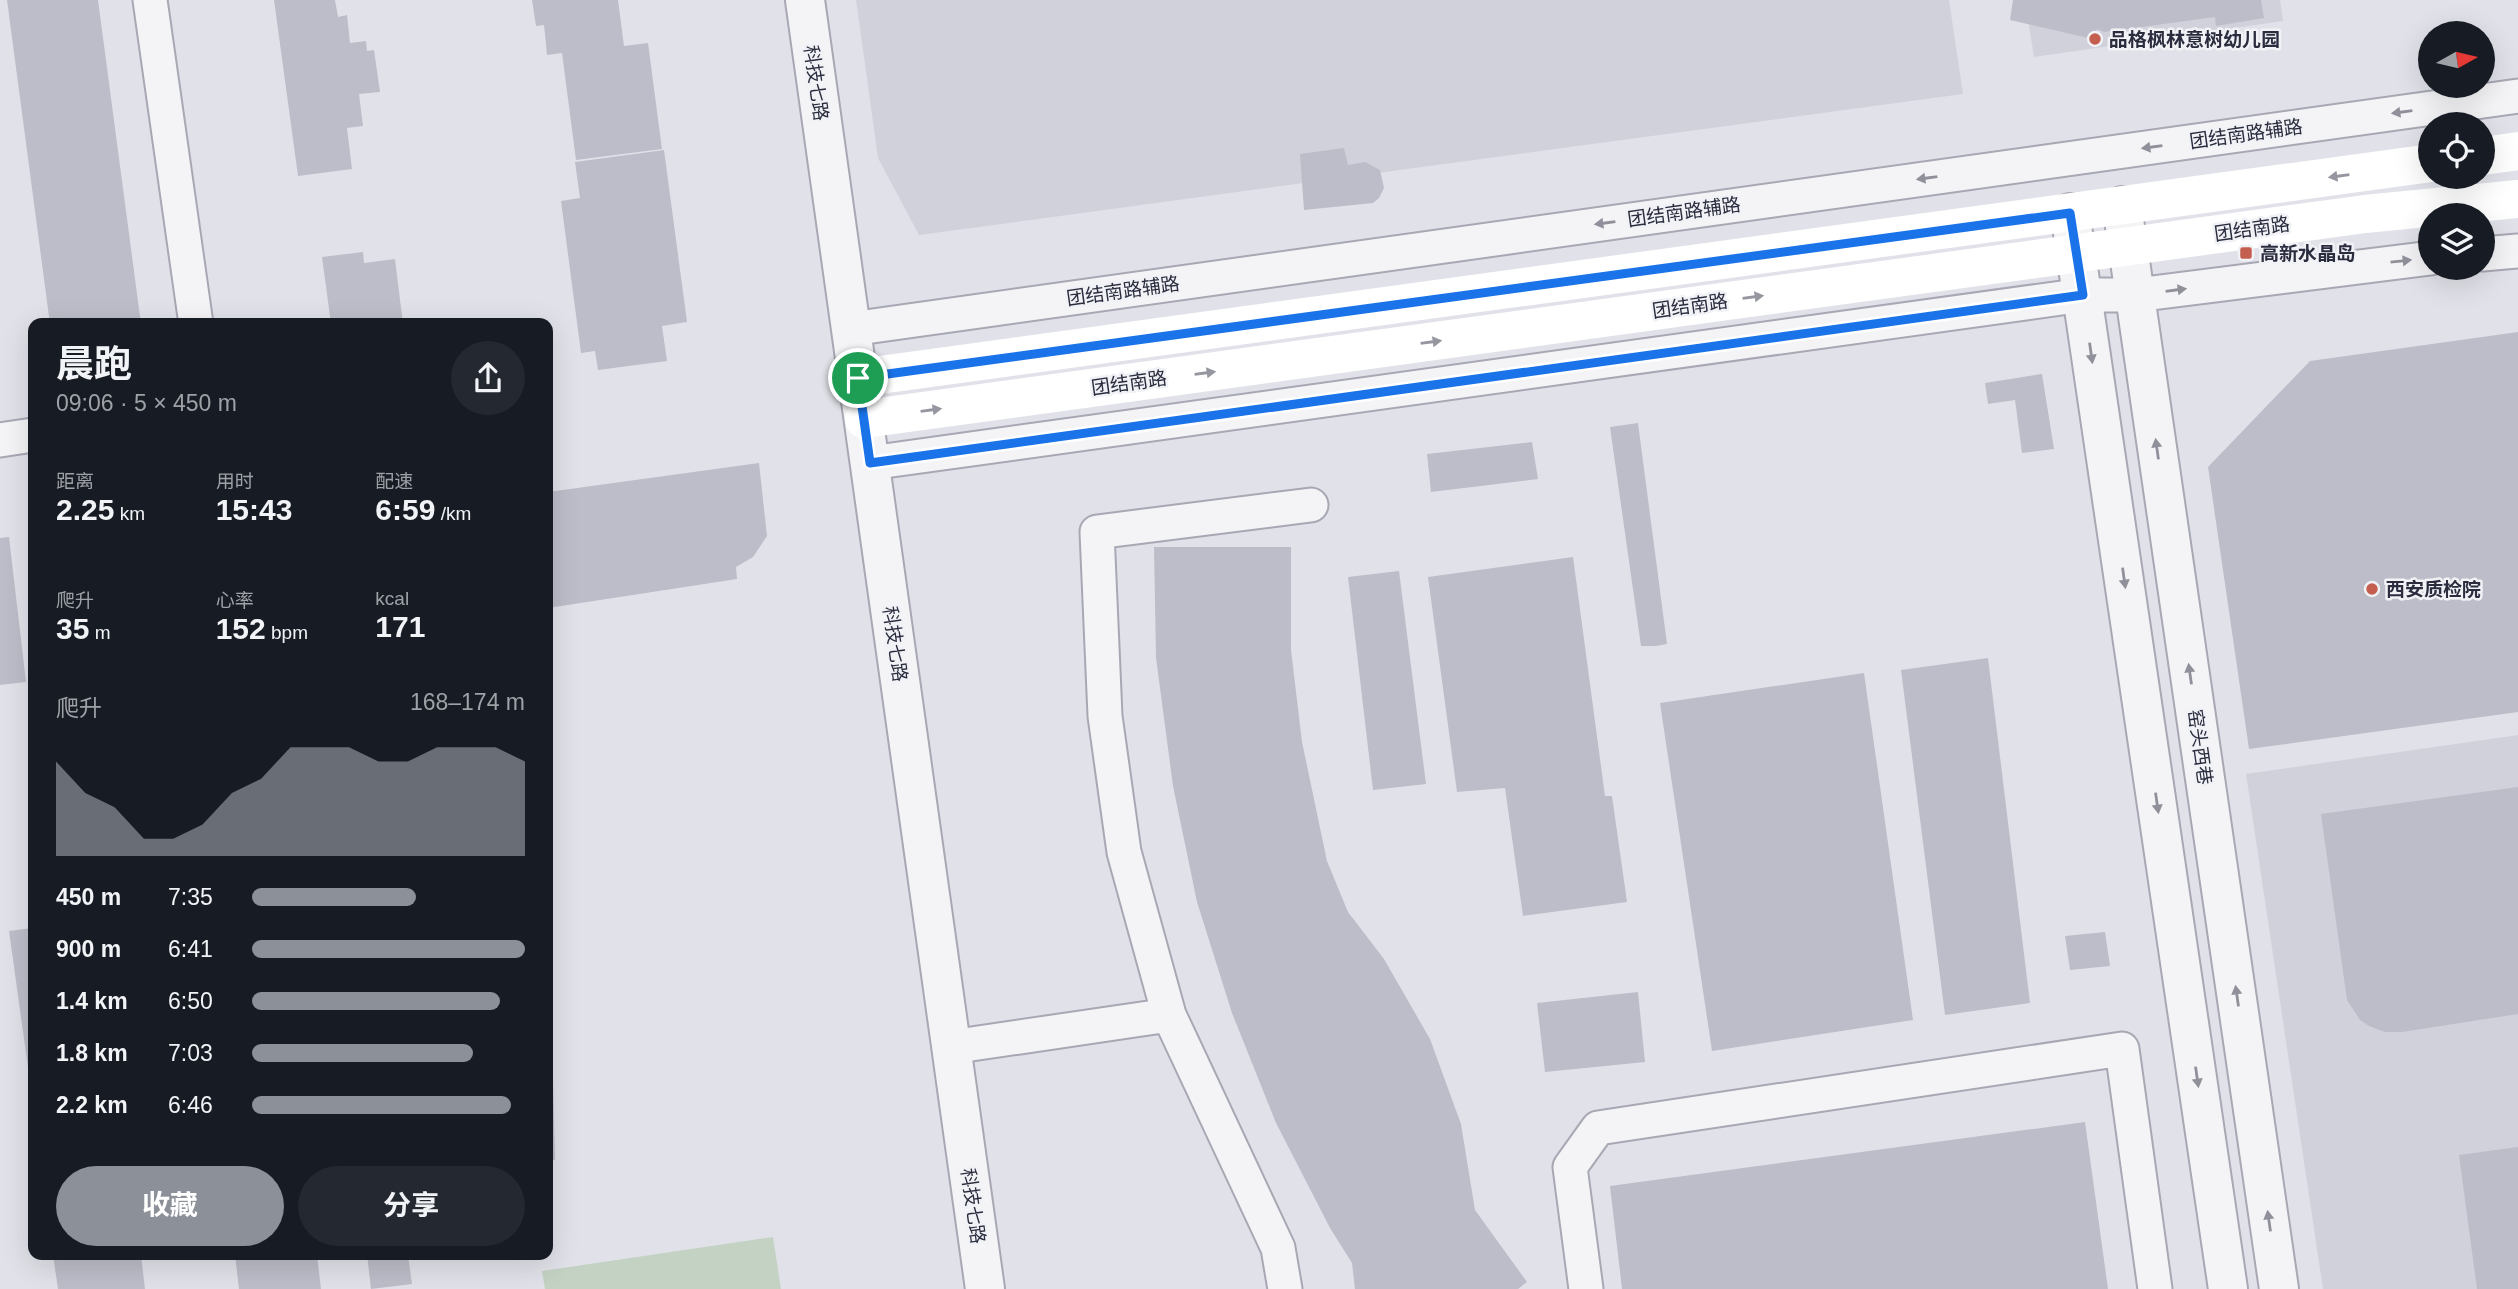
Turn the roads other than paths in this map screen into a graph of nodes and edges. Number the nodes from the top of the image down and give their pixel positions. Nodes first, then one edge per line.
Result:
1 (149, 0) edge
2 (805, 0) edge
3 (2518, 96) edge
4 (2518, 151) edge
5 (2495, 154) edge
6 (2418, 165) edge
7 (2518, 199) edge
8 (2122, 206) junction
9 (2070, 213) junction
10 (2127, 246) junction
11 (2518, 251) edge
12 (2076, 253) junction
13 (2495, 253) edge
14 (2418, 260) edge
15 (2083, 295) junction
16 (2136, 295) junction
17 (195, 318) edge
18 (851, 329) junction
19 (858, 378) junction
20 (864, 419) junction
21 (28, 436) edge
22 (0, 440) edge
23 (870, 463) junction
24 (1311, 505) dead end
25 (1168, 1015) junction
26 (951, 1047) junction
27 (985, 1289) edge
28 (1285, 1289) edge
29 (1586, 1289) edge
30 (2155, 1289) edge
31 (2228, 1289) edge
32 (2279, 1289) edge

1 - 17 street
2 - 18 street, 科技七路
3 -> 18 street, 团结南路辅路
4 - 5 main road
6 -> 8 main road
7 - 10 main road, 团结南路
8 - 9 main road
8 - 10 street, 窑头西巷
9 - 12 street
9 - 19 main road
10 - 12 main road, 团结南路
10 - 16 street, 窑头西巷
11 - 13 street
12 - 15 street
20 -> 12 main road, 团结南路
16 -> 14 street
15 - 16 street
15 - 23 street
15 -> 31 street
32 -> 16 street, 窑头西巷
18 - 19 street, 科技七路
19 - 20 street, 科技七路
20 - 23 street, 科技七路
21 - 22 street
23 - 26 street, 科技七路
24 - 25 street
25 - 26 street
25 - 28 street
26 - 27 street, 科技七路
29 - 30 street

